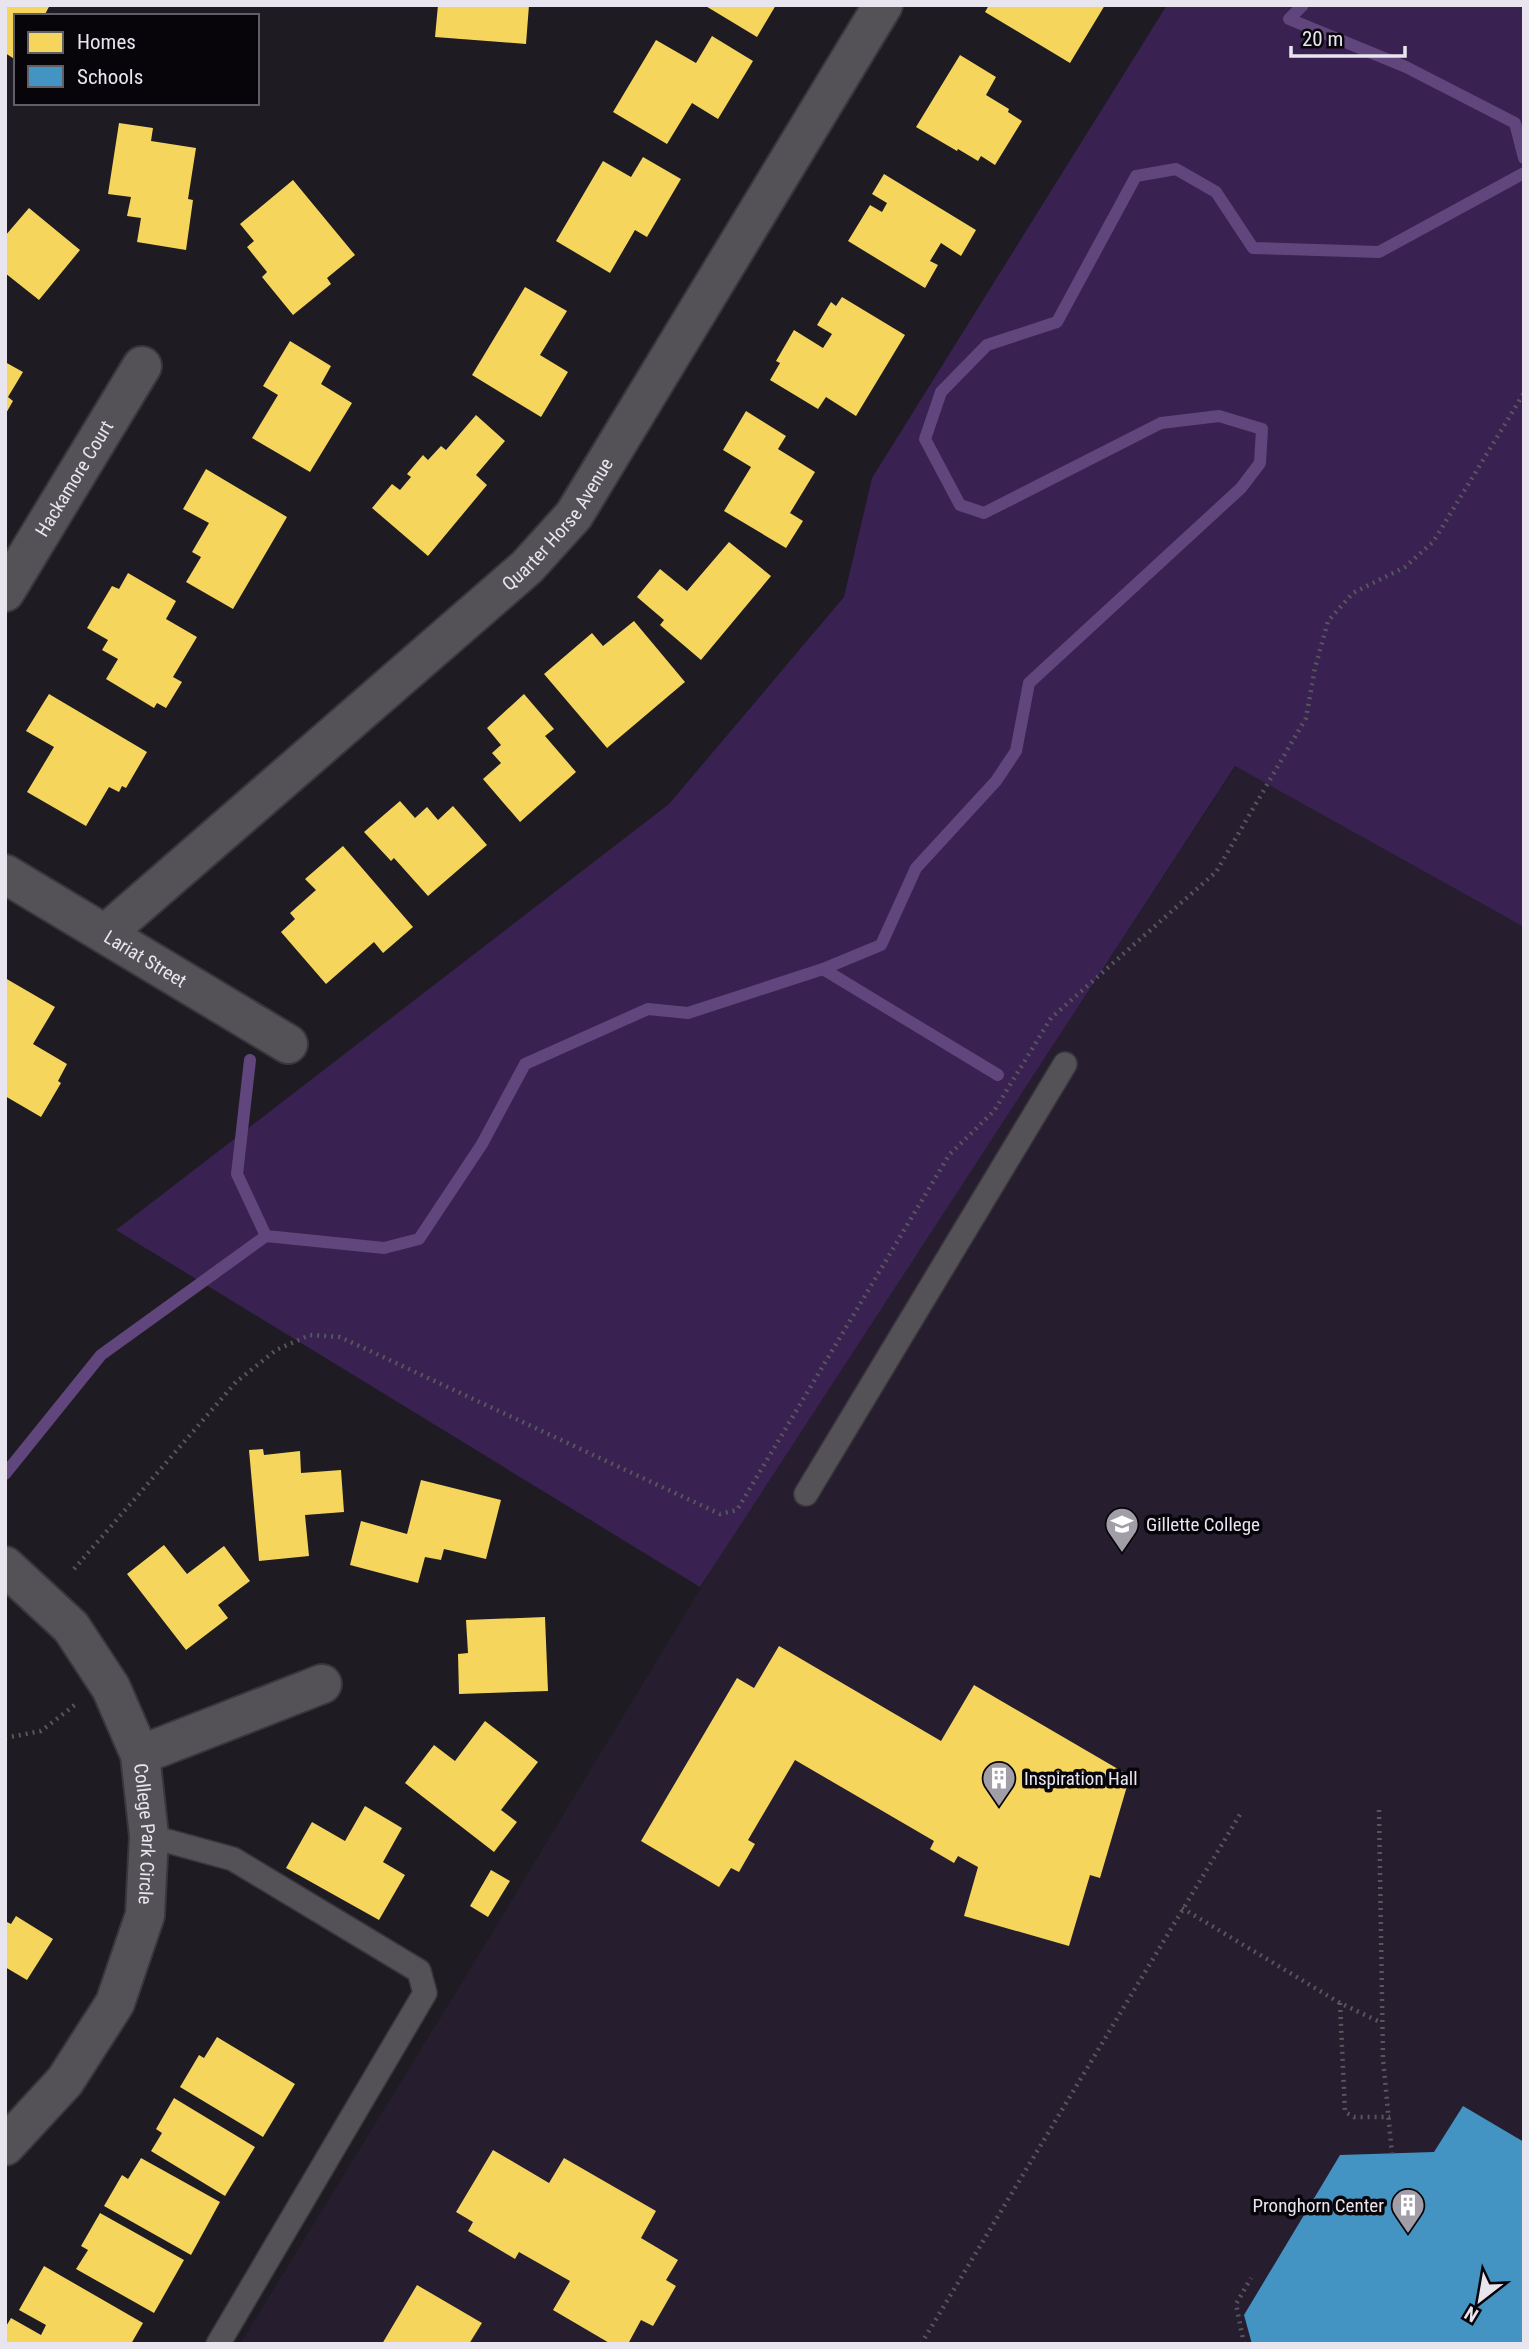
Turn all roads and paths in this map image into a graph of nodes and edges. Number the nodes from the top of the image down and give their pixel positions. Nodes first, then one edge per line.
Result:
1 (883, 5) edge
2 (142, 366) dead end
3 (1524, 393) edge
4 (5, 592) edge
5 (5, 874) edge
6 (104, 934) junction
7 (288, 1044) dead end
8 (1065, 1063) dead end
9 (806, 1494) dead end
10 (5, 1566) edge
11 (74, 1569) dead end
12 (322, 1684) dead end
13 (77, 1704) dead end
14 (5, 1738) edge
15 (141, 1755) junction
16 (1379, 1810) dead end
17 (1241, 1811) dead end
18 (149, 1836) junction
19 (1182, 1908) junction
20 (1340, 2003) junction
21 (1382, 2023) junction
22 (1390, 2117) junction
23 (5, 2146) edge
24 (1392, 2154) dead end
25 (1251, 2278) dead end
26 (218, 2344) edge
27 (921, 2344) edge
28 (1244, 2344) edge

1 - 6 street, Quarter Horse Avenue
2 - 4 street, Hackamore Court
3 - 11 path
5 - 6 street, Lariat Street
6 - 7 street, Lariat Street
8 - 9 lane
10 - 15 street, College Park Circle
12 - 15 street
13 - 14 path
15 - 18 street, College Park Circle
16 - 21 path
17 - 19 path
18 - 23 street, College Park Circle
18 - 26 lane
19 - 20 path
19 - 27 path
20 - 21 path
20 - 22 path
21 - 22 path
22 - 24 path
25 - 28 path

